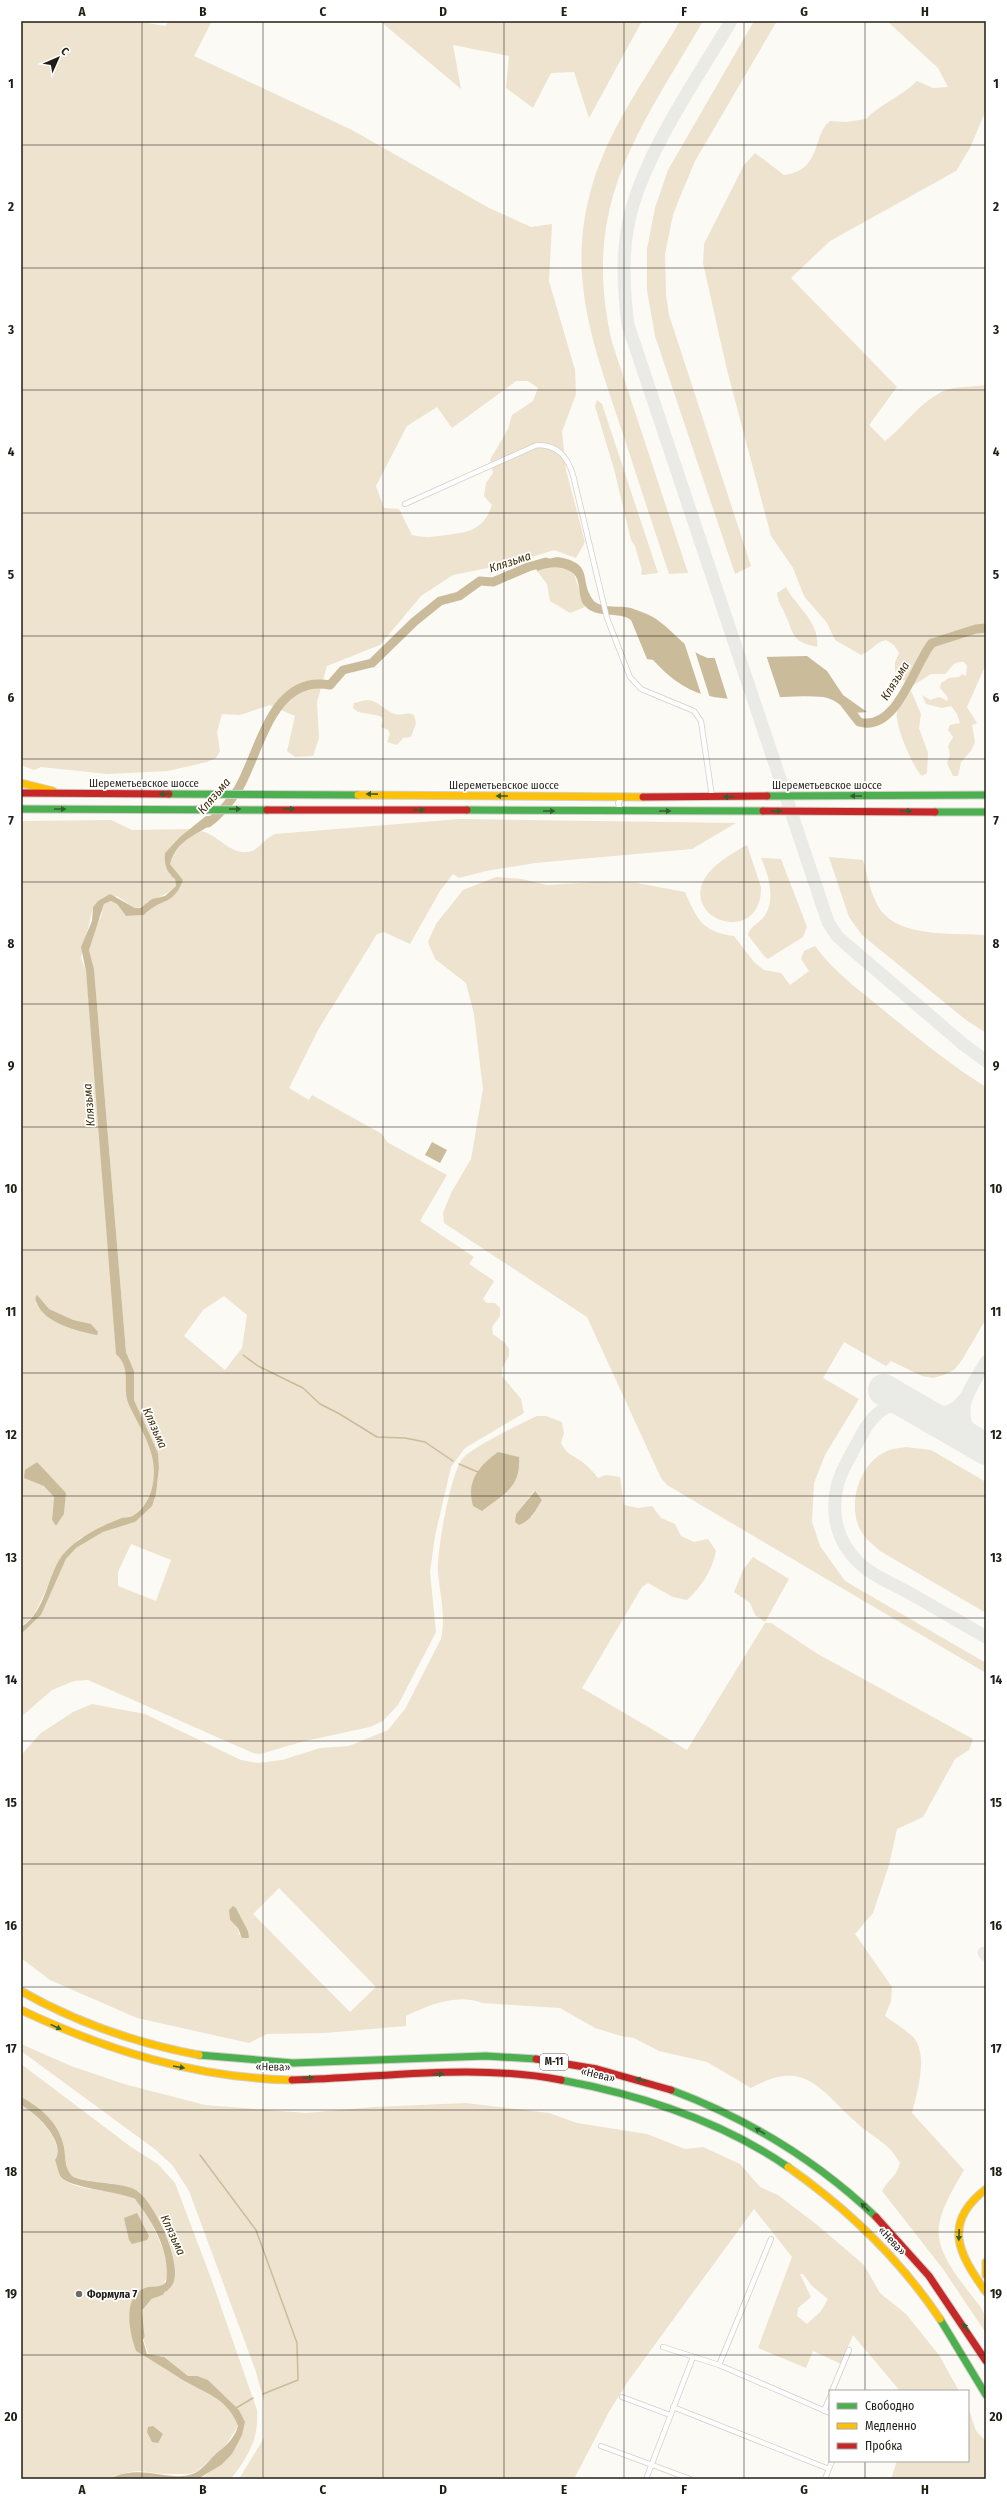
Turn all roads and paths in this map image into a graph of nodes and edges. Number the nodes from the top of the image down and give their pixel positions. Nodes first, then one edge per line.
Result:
1 (405, 504) dead end
2 (21, 783) edge
3 (986, 790) edge
4 (21, 794) edge
5 (65, 794) junction
6 (982, 795) edge
7 (625, 797) junction
8 (712, 797) junction
9 (21, 809) edge
10 (626, 811) junction
11 (986, 812) edge
12 (21, 1991) edge
13 (21, 2010) edge
14 (986, 2189) edge
15 (771, 2239) dead end
16 (986, 2262) edge
17 (986, 2275) edge
18 (986, 2292) edge
19 (663, 2347) dead end
20 (849, 2350) dead end
21 (693, 2357) junction
22 (986, 2361) edge
23 (719, 2365) junction
24 (832, 2390) edge
25 (986, 2394) edge
26 (622, 2397) dead end
27 (829, 2399) edge
28 (673, 2407) junction
29 (824, 2411) junction
30 (829, 2413) edge
31 (670, 2415) junction
32 (602, 2446) dead end
33 (832, 2462) edge
34 (652, 2464) junction
35 (829, 2469) junction
36 (646, 2479) edge
37 (690, 2479) edge
38 (825, 2479) edge

1 - 8 street
2 - 5 main road
3 - 6 street
4 - 5 main road, Шереметьевское шоссе
7 -> 5 main road, Шереметьевское шоссе
6 -> 8 main road, Шереметьевское шоссе
7 - 8 main road, Шереметьевское шоссе
7 - 10 street
9 -> 10 main road
10 -> 11 main road
22 -> 12 main road, «Нева» / М-11
13 -> 25 main road, «Нева» / М-11
14 -> 18 main road
15 - 23 street
16 - 17 main road
19 - 21 street
20 - 24 street
21 - 23 street
21 - 28 street
23 - 29 street
26 - 31 street
27 - 29 street
28 - 31 street
28 - 35 street
29 - 30 street
31 - 34 street
32 - 34 street
33 - 35 street
34 - 36 street
34 - 37 street
35 - 38 street

